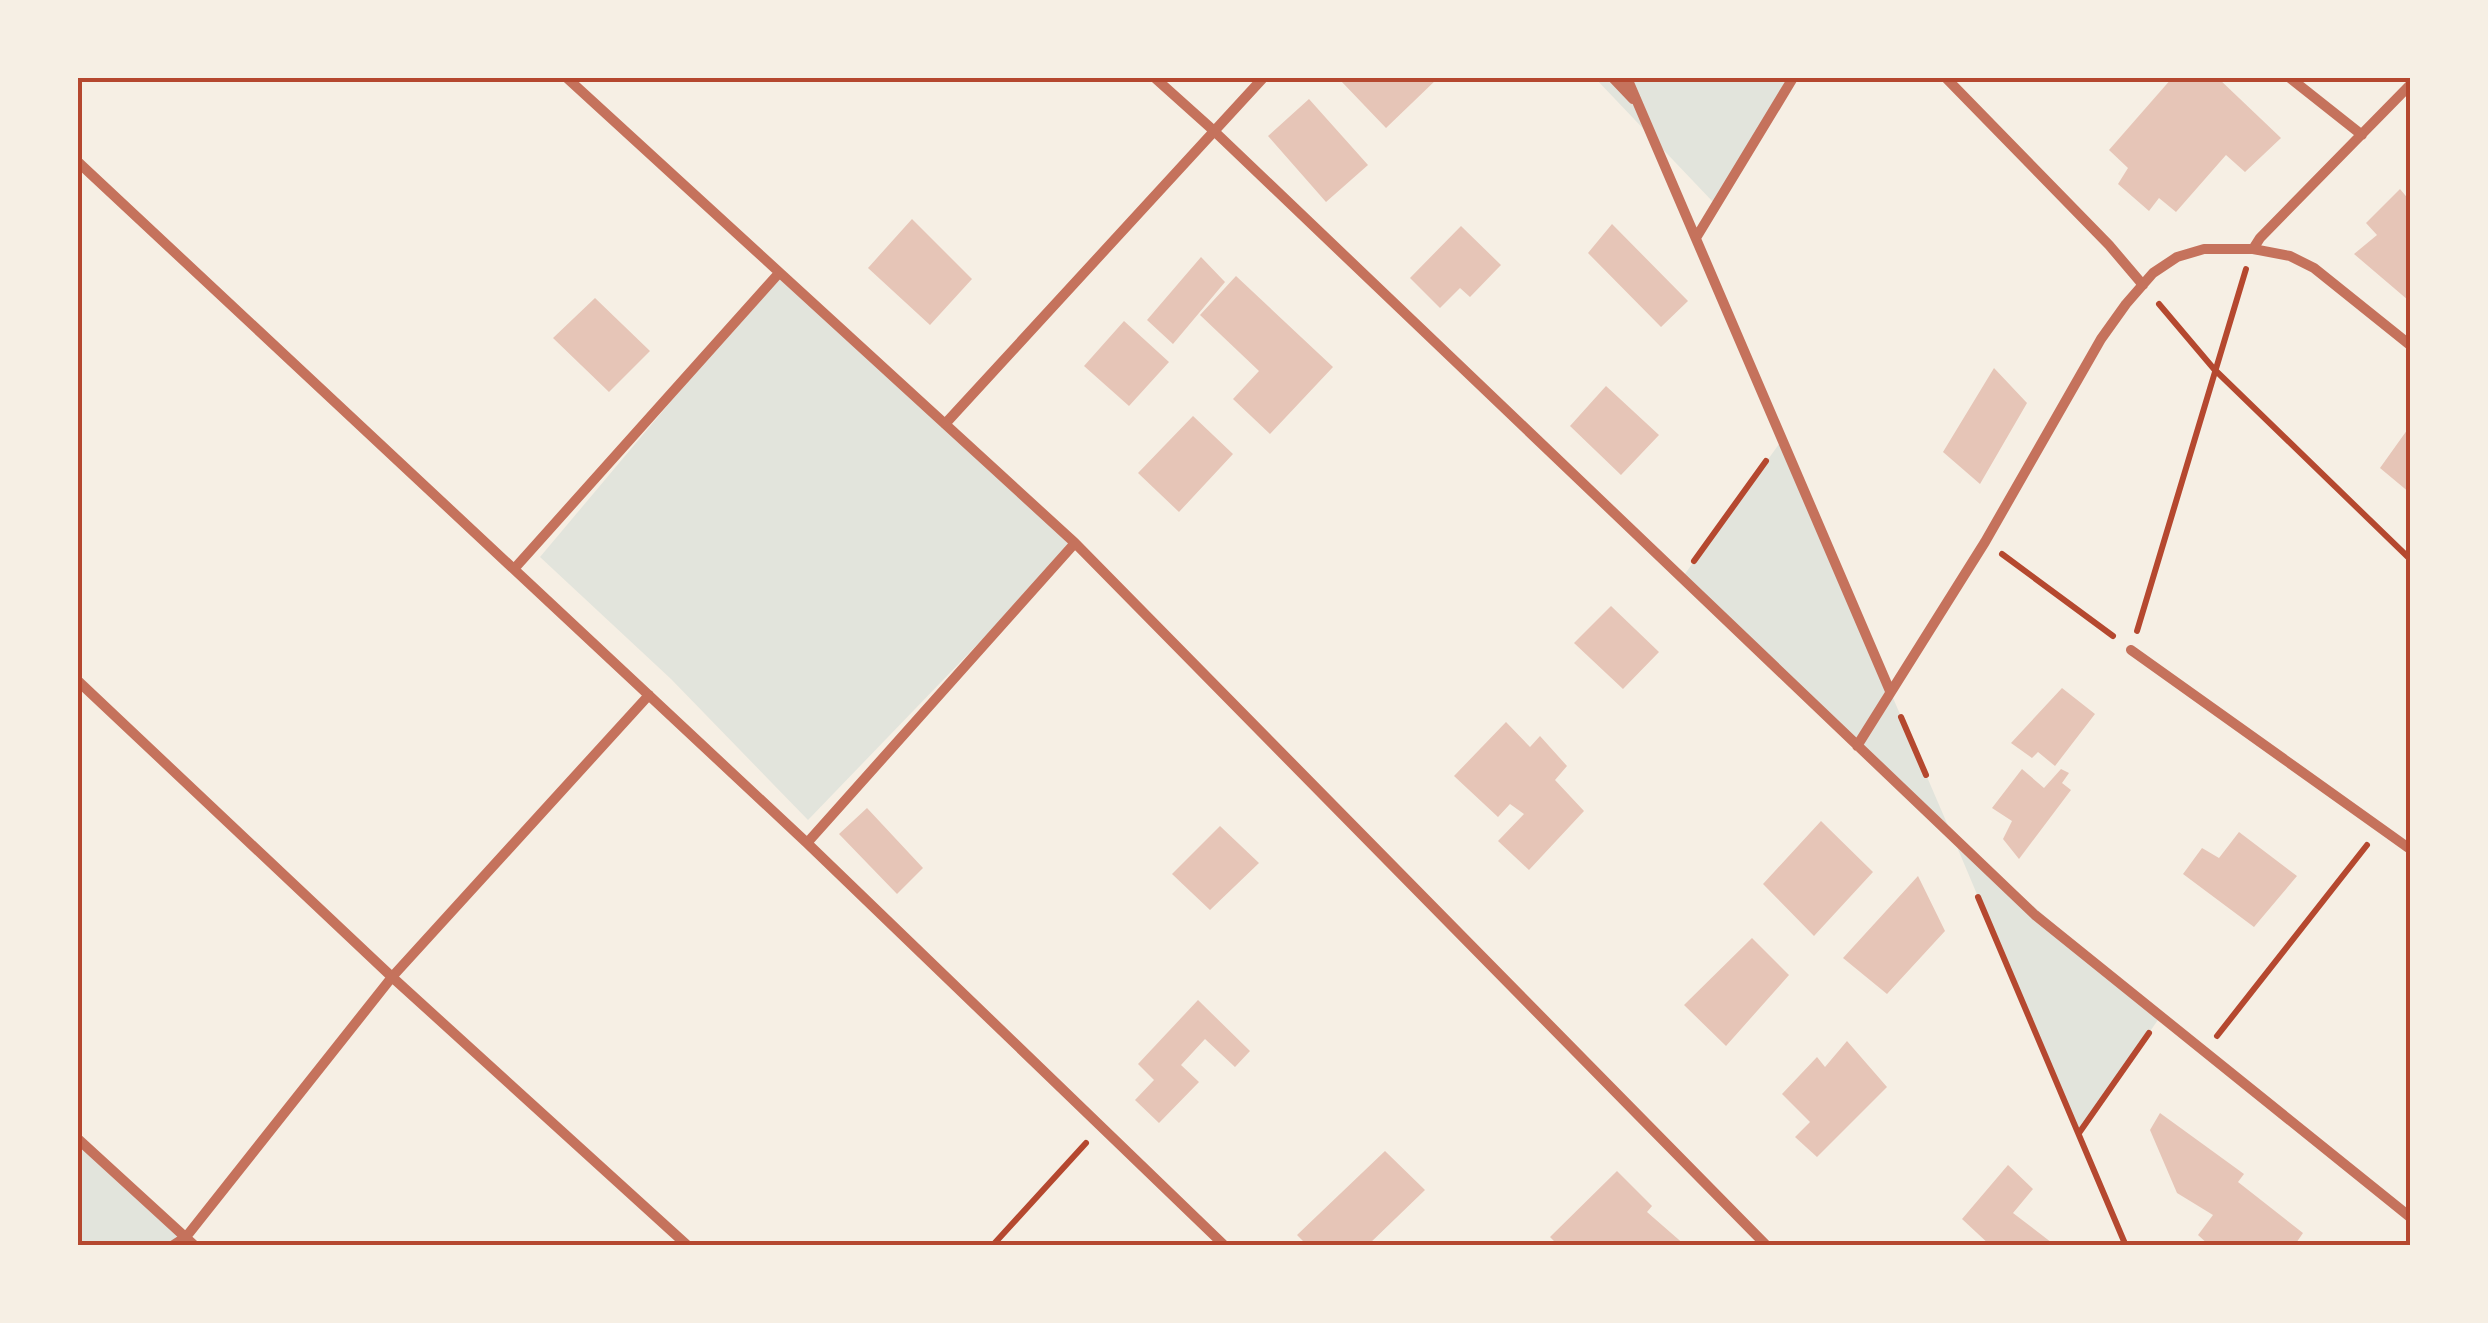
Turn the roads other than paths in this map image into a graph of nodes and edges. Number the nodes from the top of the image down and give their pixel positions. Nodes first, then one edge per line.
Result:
1 (567, 78) edge
2 (1155, 78) edge
3 (1263, 78) edge
4 (1613, 78) edge
5 (1627, 78) edge
6 (1792, 78) edge
7 (1946, 78) edge
8 (2290, 78) edge
9 (2410, 85) edge
10 (1637, 103) junction
11 (1213, 130) junction
12 (2362, 135) junction
13 (78, 162) edge
14 (1696, 238) junction
15 (2253, 249) junction
16 (779, 272) junction
17 (2143, 285) junction
18 (2410, 345) edge
19 (945, 424) junction
20 (1075, 542) junction
21 (514, 569) junction
22 (2131, 650) road end
23 (78, 681) edge
24 (1890, 691) junction
25 (649, 695) junction
26 (1856, 746) junction
27 (807, 843) junction
28 (2410, 849) edge
29 (392, 976) junction
30 (78, 1139) edge
31 (2410, 1217) edge
32 (191, 1241) edge
33 (172, 1246) edge
34 (688, 1246) edge
35 (1225, 1246) edge
36 (1767, 1246) edge

1 - 16 street
2 - 11 street
3 - 11 street
4 - 10 street
5 - 10 street
6 - 14 street
7 - 17 street
8 - 12 street
9 - 12 street
10 - 14 street
11 - 19 street
11 - 26 street
12 - 15 street
13 - 21 street
14 - 24 street
15 - 17 street
15 - 18 street
16 - 19 street
16 - 21 street
17 - 24 street
19 - 20 street
20 - 27 street
20 - 36 street
21 - 25 street
22 - 28 street
23 - 29 street
24 - 26 street
25 - 27 street
25 - 29 street
26 - 31 street
27 - 35 street
29 - 32 street
29 - 34 street
30 - 32 street
32 - 33 street

